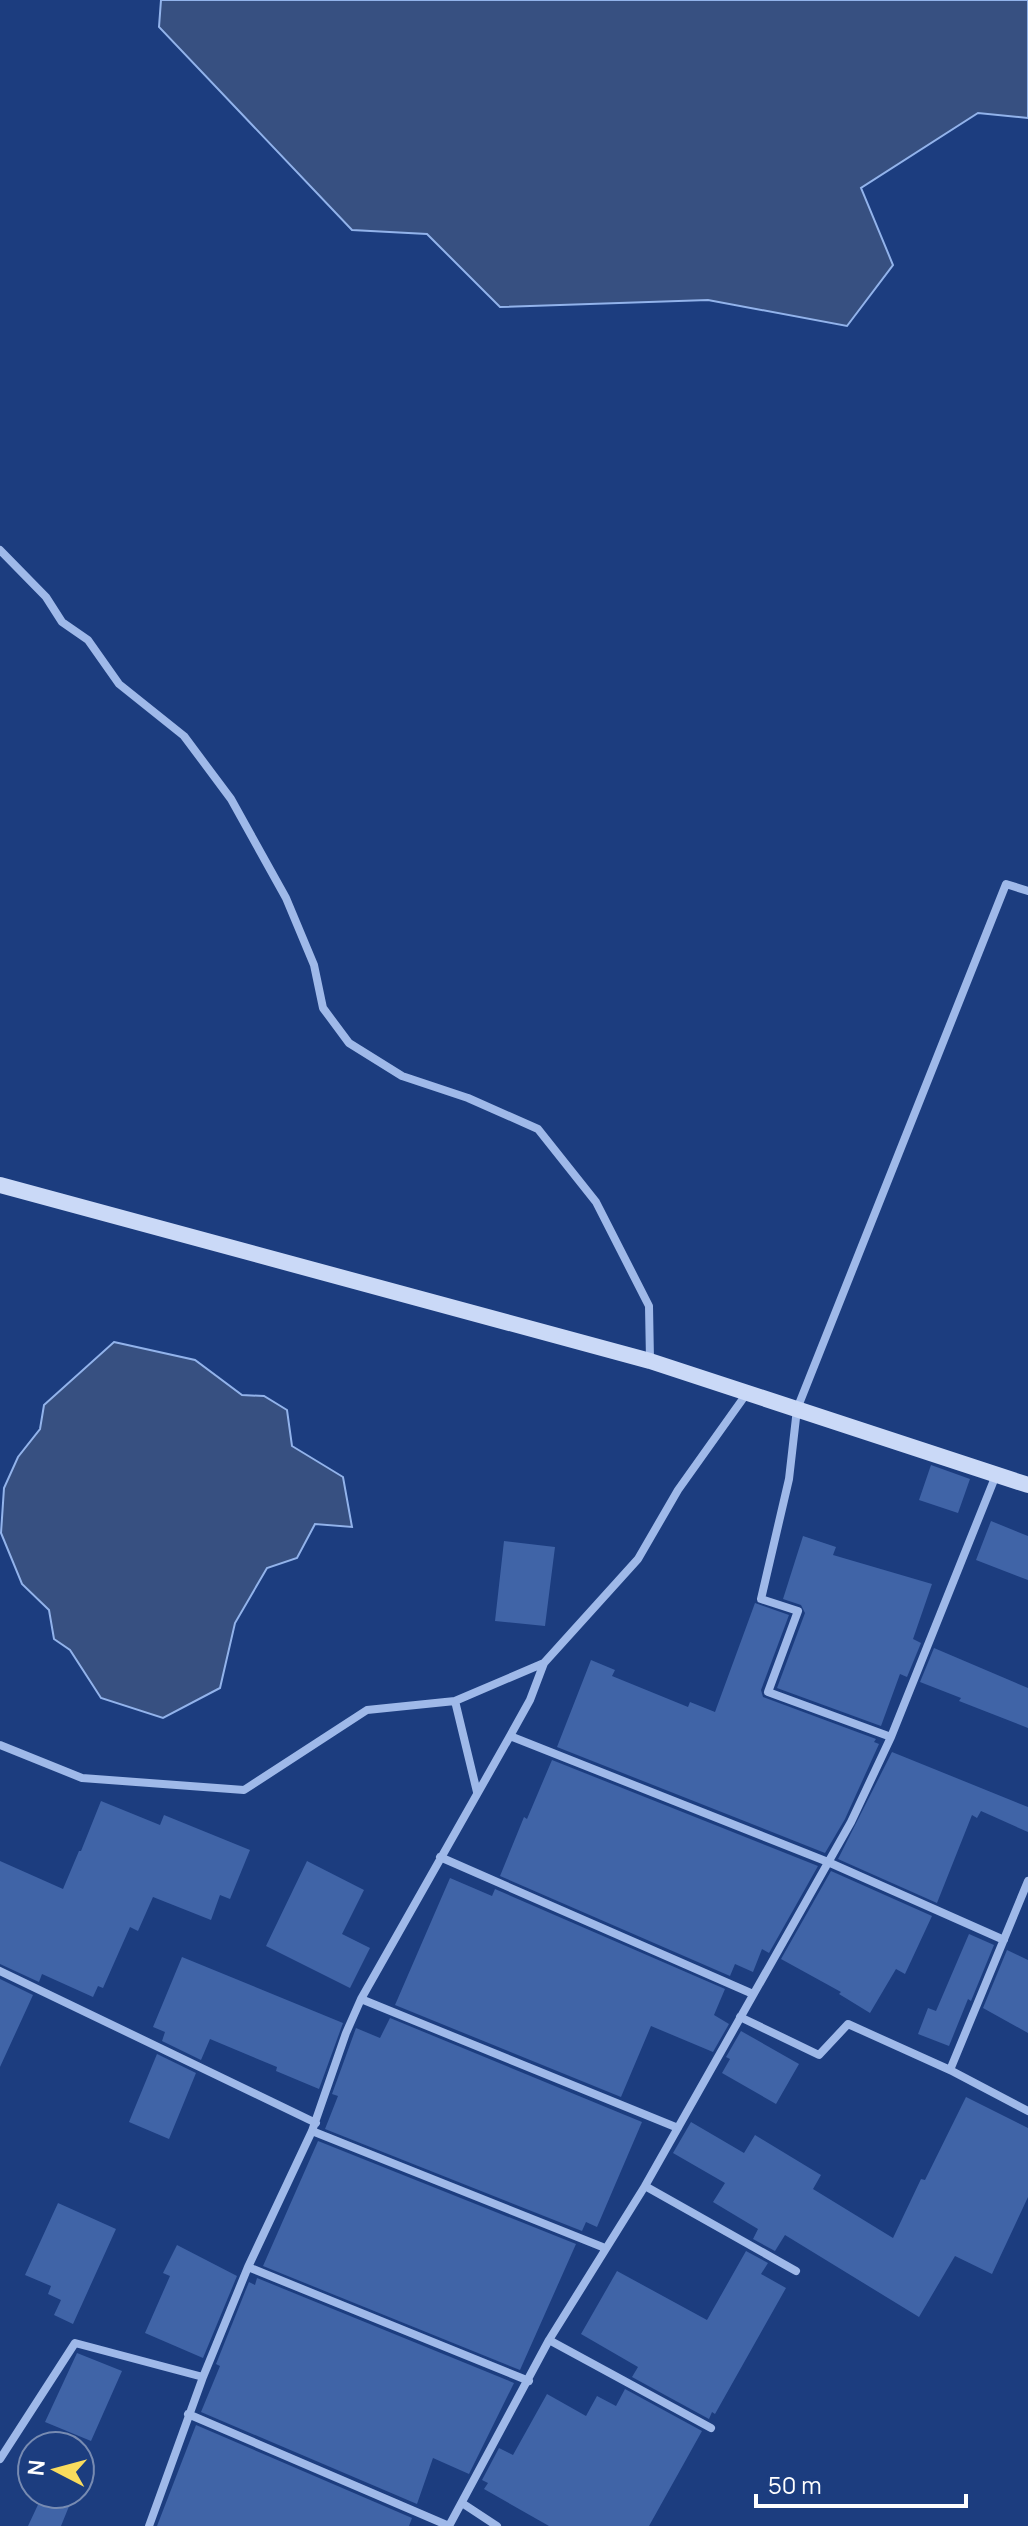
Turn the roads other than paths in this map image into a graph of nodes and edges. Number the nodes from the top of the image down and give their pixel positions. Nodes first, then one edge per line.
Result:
1 (0, 550) edge
2 (1028, 891) edge
3 (0, 1185) edge
4 (650, 1361) junction
5 (747, 1393) junction
6 (797, 1409) junction
7 (996, 1474) junction
8 (1028, 1485) edge
9 (544, 1663) junction
10 (455, 1701) junction
11 (510, 1736) junction
12 (891, 1737) junction
13 (0, 1745) edge
14 (477, 1793) junction
15 (440, 1857) junction
16 (828, 1862) junction
17 (1028, 1881) edge
18 (1004, 1940) junction
19 (0, 1971) edge
20 (753, 1994) junction
21 (361, 1999) junction
22 (740, 2017) junction
23 (950, 2070) junction
24 (1028, 2111) edge
25 (314, 2127) junction
26 (678, 2128) junction
27 (645, 2186) junction
28 (605, 2248) junction
29 (248, 2267) junction
30 (796, 2271) dead end
31 (549, 2340) junction
32 (203, 2377) junction
33 (529, 2381) junction
34 (188, 2414) junction
35 (711, 2428) dead end
36 (0, 2459) edge
37 (462, 2503) junction
38 (149, 2526) edge
39 (497, 2526) edge

1 - 4 street
2 - 6 street
3 - 4 street
4 - 5 street
5 - 6 street
5 - 9 street
6 - 7 street
6 - 12 street
7 - 8 street
7 - 12 street
9 - 10 street
9 - 11 street
10 - 13 street
10 - 14 street
11 - 14 street
11 - 16 street
12 - 16 street
14 - 15 street
15 - 20 street
15 - 21 street
16 - 18 street
16 - 20 street
17 - 18 street
18 - 23 street
19 - 25 street
20 - 22 street
21 - 25 street
21 - 26 street
22 - 23 street
22 - 26 street
23 - 24 street
25 - 28 street
25 - 29 street
26 - 27 street
27 - 28 street
27 - 30 street
28 - 31 street
29 - 32 street
29 - 33 street
31 - 33 street
31 - 35 street
32 - 34 street
32 - 36 street
33 - 37 street
34 - 37 street
34 - 38 street
37 - 39 street

